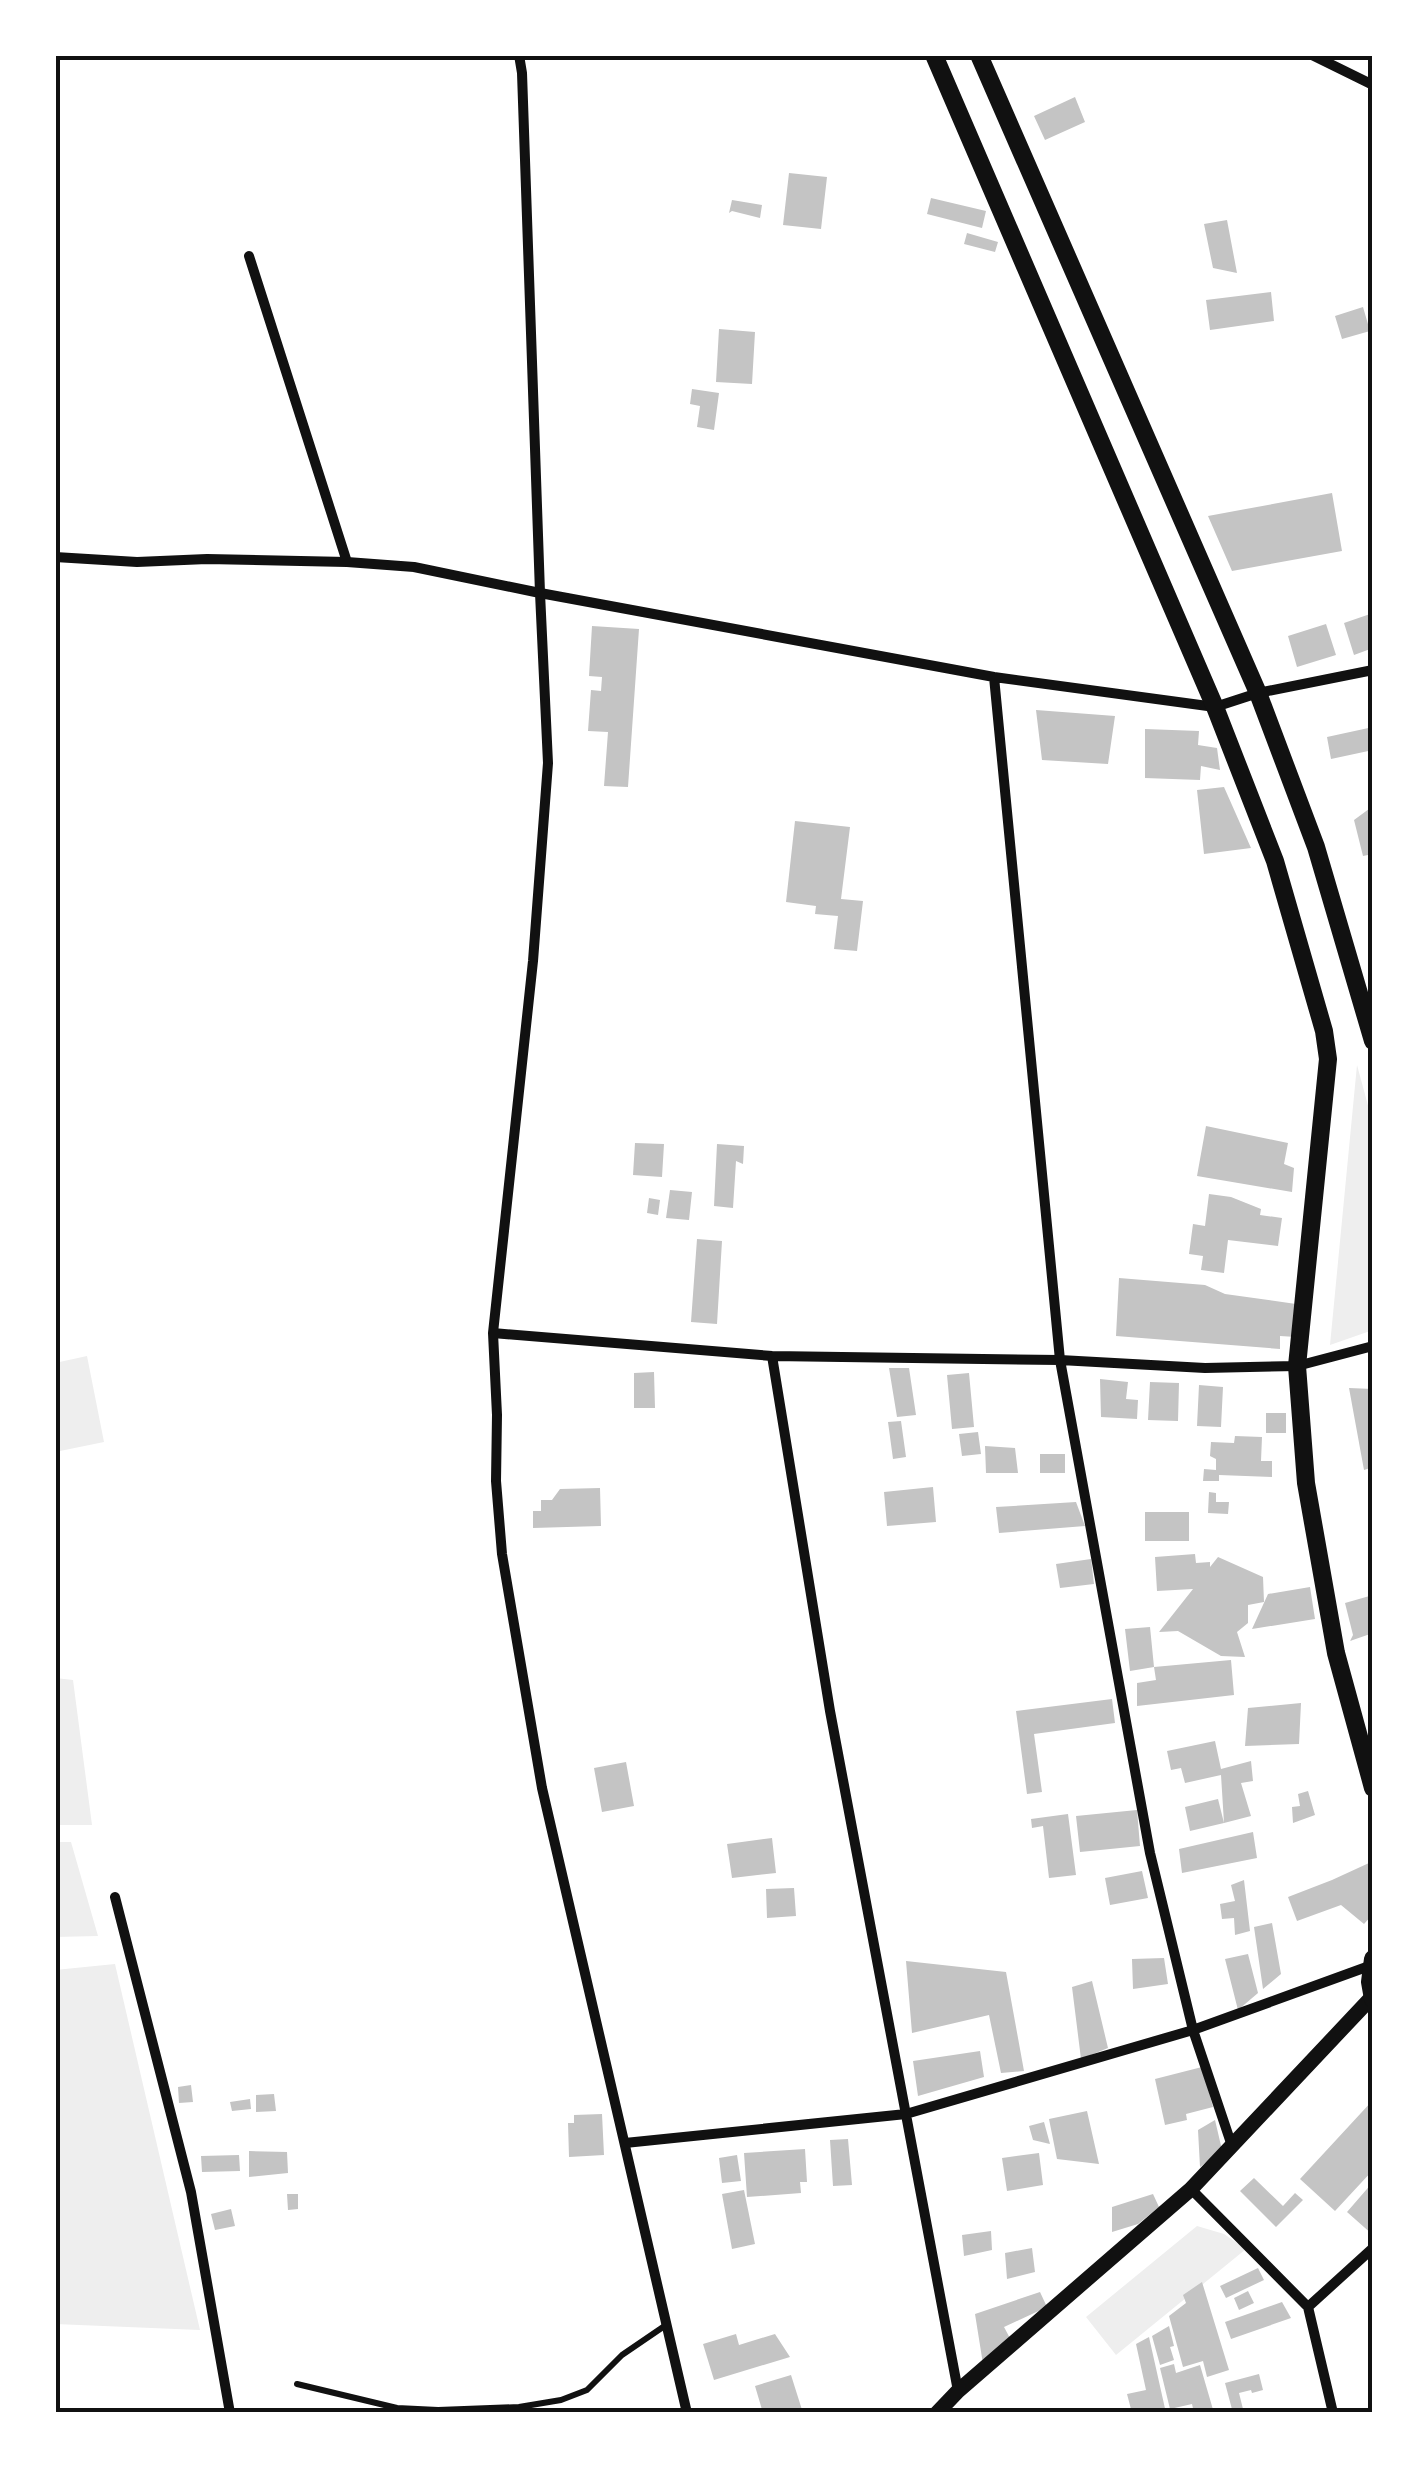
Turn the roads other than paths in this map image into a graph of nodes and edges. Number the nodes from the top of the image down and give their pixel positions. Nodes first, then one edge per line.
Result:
1 (519, 55) edge
2 (934, 55) edge
3 (978, 55) edge
4 (1312, 55) edge
5 (1373, 85) edge
6 (249, 256) dead end
7 (55, 557) edge
8 (347, 562) junction
9 (540, 593) junction
10 (1373, 670) edge
11 (994, 677) junction
12 (1258, 693) junction
13 (1215, 706) junction
14 (1373, 1041) edge
15 (494, 1334) junction
16 (1373, 1346) edge
17 (772, 1356) junction
18 (1060, 1360) junction
19 (1297, 1366) junction
20 (1373, 1788) edge
21 (115, 1897) dead end
22 (1372, 1962) edge
23 (1372, 1998) edge
24 (1193, 2030) junction
25 (906, 2114) junction
26 (626, 2143) junction
27 (1232, 2146) junction
28 (1191, 2190) junction
29 (1373, 2248) edge
30 (1308, 2308) junction
31 (667, 2324) junction
32 (297, 2384) dead end
33 (958, 2391) junction
34 (230, 2413) edge
35 (687, 2413) edge
36 (938, 2413) edge
37 (1333, 2413) edge

1 - 9 street
2 - 13 main road
3 - 12 main road
4 - 5 street
6 - 8 street
7 - 8 street
8 - 9 street
9 - 11 street
9 - 15 street
10 - 12 street
11 - 13 street
11 - 18 street
12 - 13 street
12 - 14 main road
13 - 19 main road
15 - 17 street
15 - 26 street
16 - 19 street
17 - 18 street
17 - 25 street
18 - 19 street
18 - 24 street
19 - 20 main road
21 - 34 street
22 - 23 main road
22 - 24 street
23 - 27 street
24 - 25 street
24 - 27 street
25 - 26 street
25 - 33 street
26 - 31 street
27 - 28 street
28 - 30 street
28 - 33 street
29 - 30 street
30 - 37 street
31 - 32 lane
31 - 35 street
33 - 36 street

